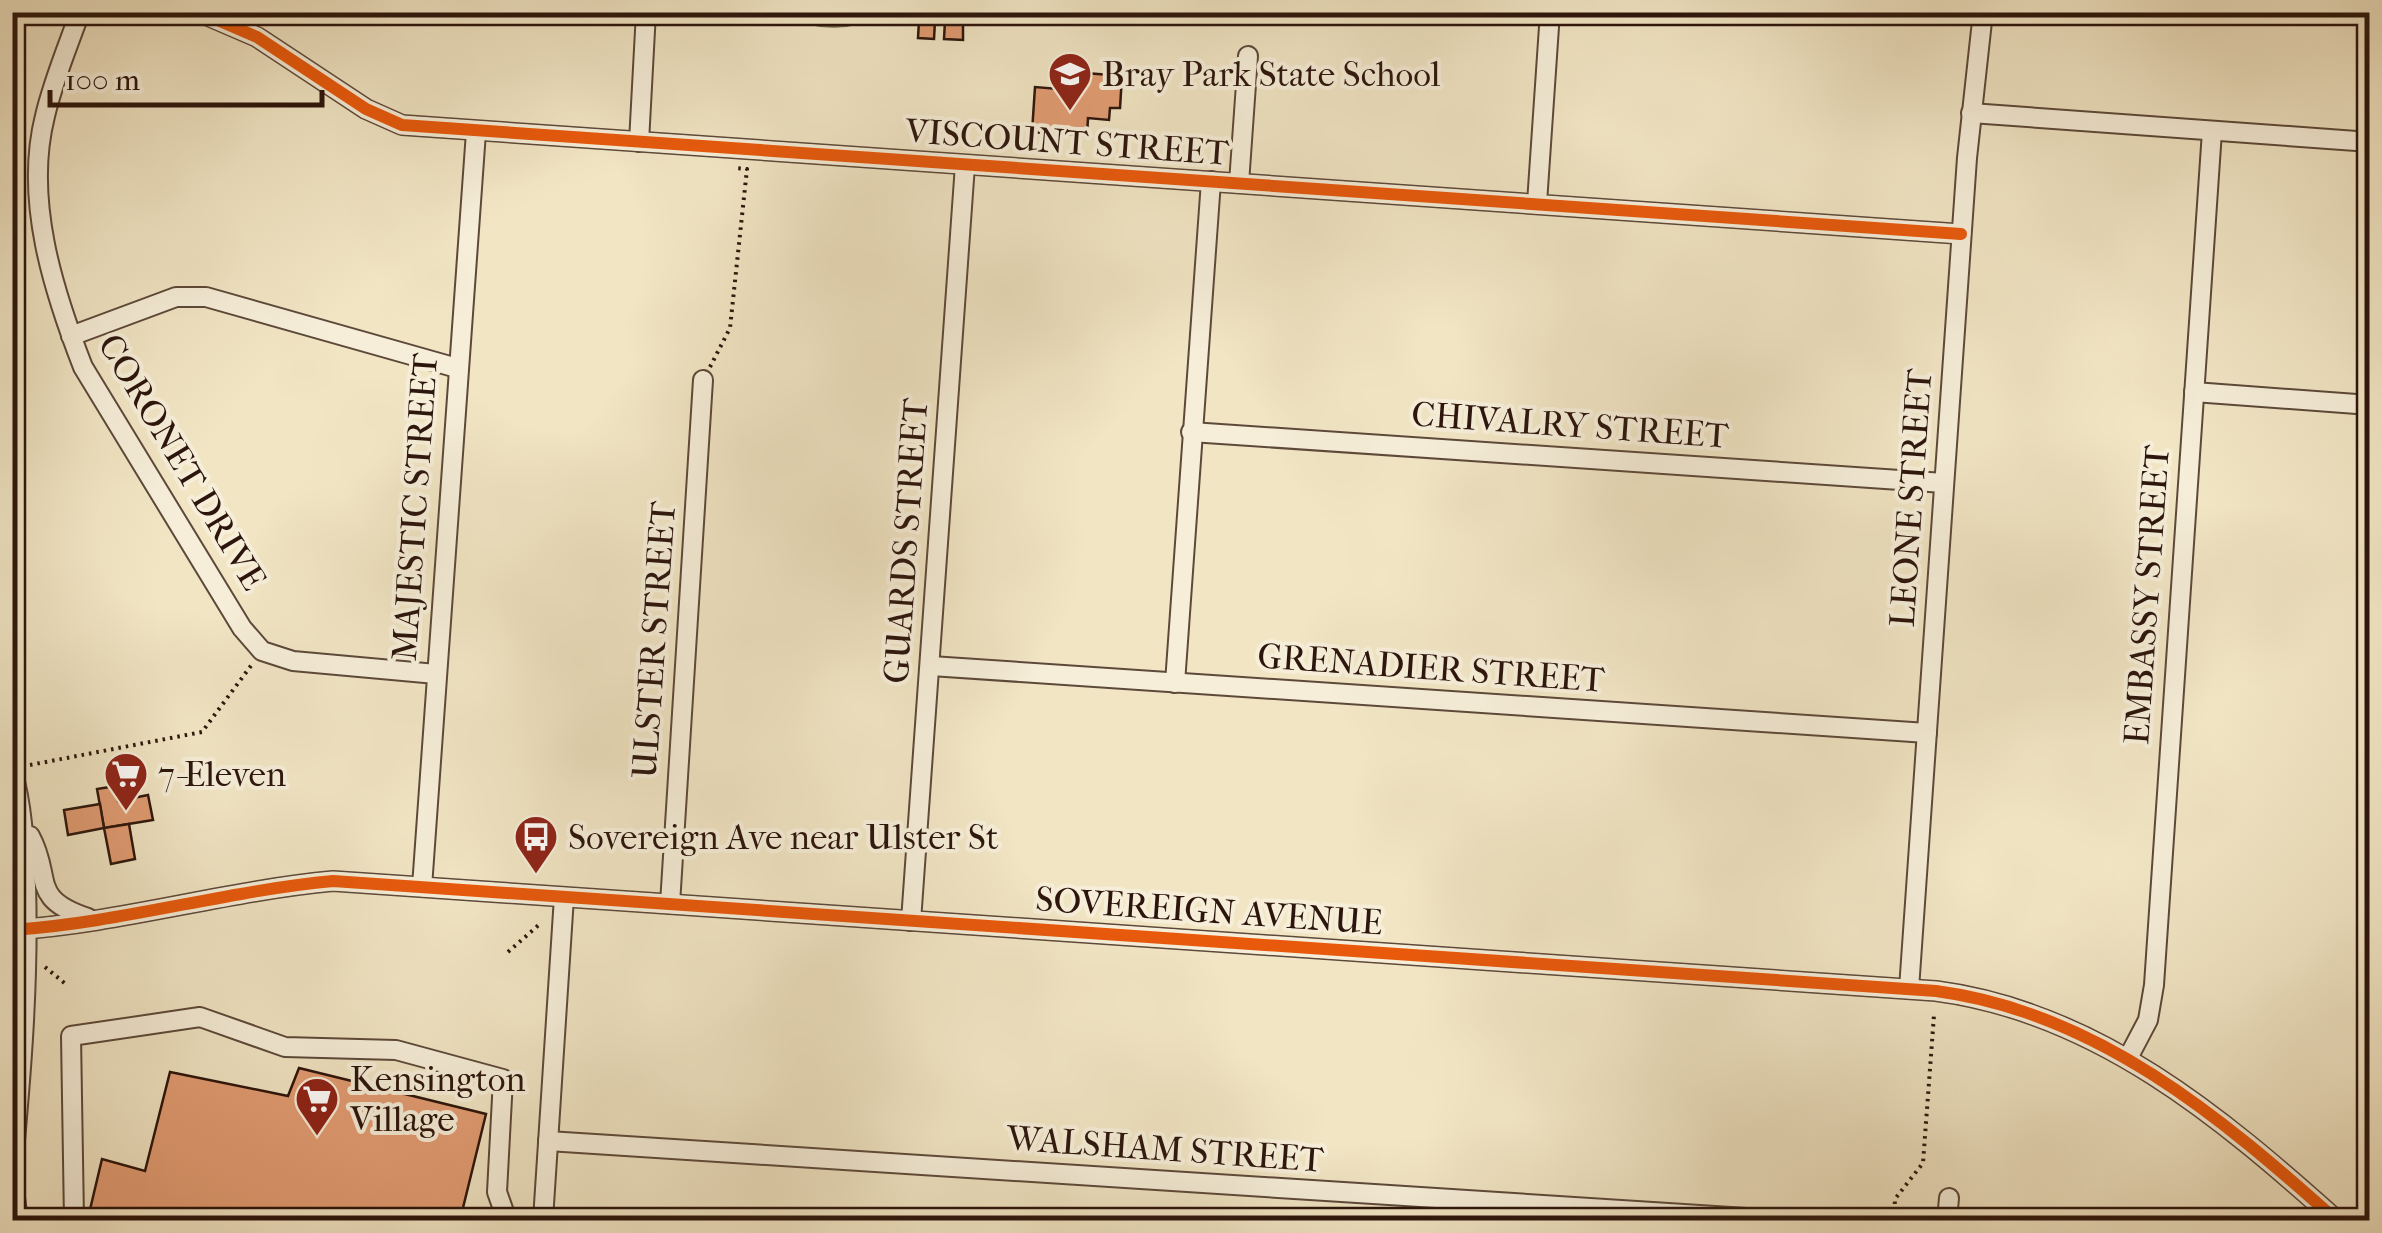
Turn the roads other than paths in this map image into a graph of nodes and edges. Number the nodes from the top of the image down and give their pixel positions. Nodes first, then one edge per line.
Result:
1 (80, 12) edge
2 (199, 12) edge
3 (646, 12) edge
4 (1550, 12) edge
5 (1983, 12) edge
6 (1248, 56) dead end
7 (1971, 112) junction
8 (2212, 131) junction
9 (476, 132) junction
10 (639, 142) junction
11 (2370, 142) edge
12 (965, 165) junction
13 (1211, 181) junction
14 (1239, 183) junction
15 (1537, 203) junction
16 (1961, 234) junction
17 (71, 336) junction
18 (457, 368) junction
19 (703, 380) road end
20 (2194, 392) junction
21 (2370, 404) edge
22 (1191, 432) junction
23 (1944, 483) junction
24 (930, 666) junction
25 (436, 674) junction
26 (1175, 683) junction
27 (1927, 734) junction
28 (13, 770) edge
29 (23, 822) junction
30 (422, 886) junction
31 (564, 897) junction
32 (670, 904) junction
33 (92, 919) junction
34 (911, 921) junction
35 (20, 929) edge
36 (1909, 988) junction
37 (2128, 1058) junction
38 (548, 1141) junction
39 (12, 1174) edge
40 (1948, 1198) dead end
41 (18, 1220) edge
42 (74, 1220) edge
43 (500, 1220) edge
44 (543, 1220) edge
45 (1778, 1220) edge
46 (1946, 1220) edge
47 (2336, 1220) edge

1 - 17 street, CORONET DRIVE
2 - 9 street, VISCOUNT STREET
3 - 10 street
4 - 15 street
5 - 7 street, LEONE STREET
6 - 14 street
7 - 8 street
7 - 16 street, LEONE STREET
8 - 11 street
8 - 20 street, EMBASSY STREET
9 - 10 street, VISCOUNT STREET
9 - 18 street, MAJESTIC STREET
10 - 12 street, VISCOUNT STREET
12 - 13 street, VISCOUNT STREET
12 - 24 street, GUARDS STREET
13 - 14 street, VISCOUNT STREET
13 - 22 street
14 - 15 street, VISCOUNT STREET
15 - 16 street, VISCOUNT STREET
16 - 23 street, LEONE STREET
17 - 18 street
17 - 25 street, CORONET DRIVE
18 - 25 street, MAJESTIC STREET
19 - 32 street, ULSTER STREET
20 - 21 street
20 - 37 street, EMBASSY STREET
22 - 23 street, CHIVALRY STREET
22 - 26 street
23 - 27 street, LEONE STREET
24 - 26 street, GRENADIER STREET
24 - 34 street, GUARDS STREET
25 - 30 street, MAJESTIC STREET
26 - 27 street, GRENADIER STREET
27 - 36 street, LEONE STREET
28 - 29 street
29 - 33 street
29 - 35 street
30 - 31 street, SOVEREIGN AVENUE
30 - 33 street, SOVEREIGN AVENUE
31 - 32 street, SOVEREIGN AVENUE
31 - 38 street
32 - 34 street, SOVEREIGN AVENUE
33 - 35 street, SOVEREIGN AVENUE
34 - 36 street, SOVEREIGN AVENUE
35 - 39 street
36 - 37 street, SOVEREIGN AVENUE
37 - 47 street, SOVEREIGN AVENUE
38 - 44 street
38 - 45 street, WALSHAM STREET
39 - 41 street
40 - 46 street
42 - 43 street

